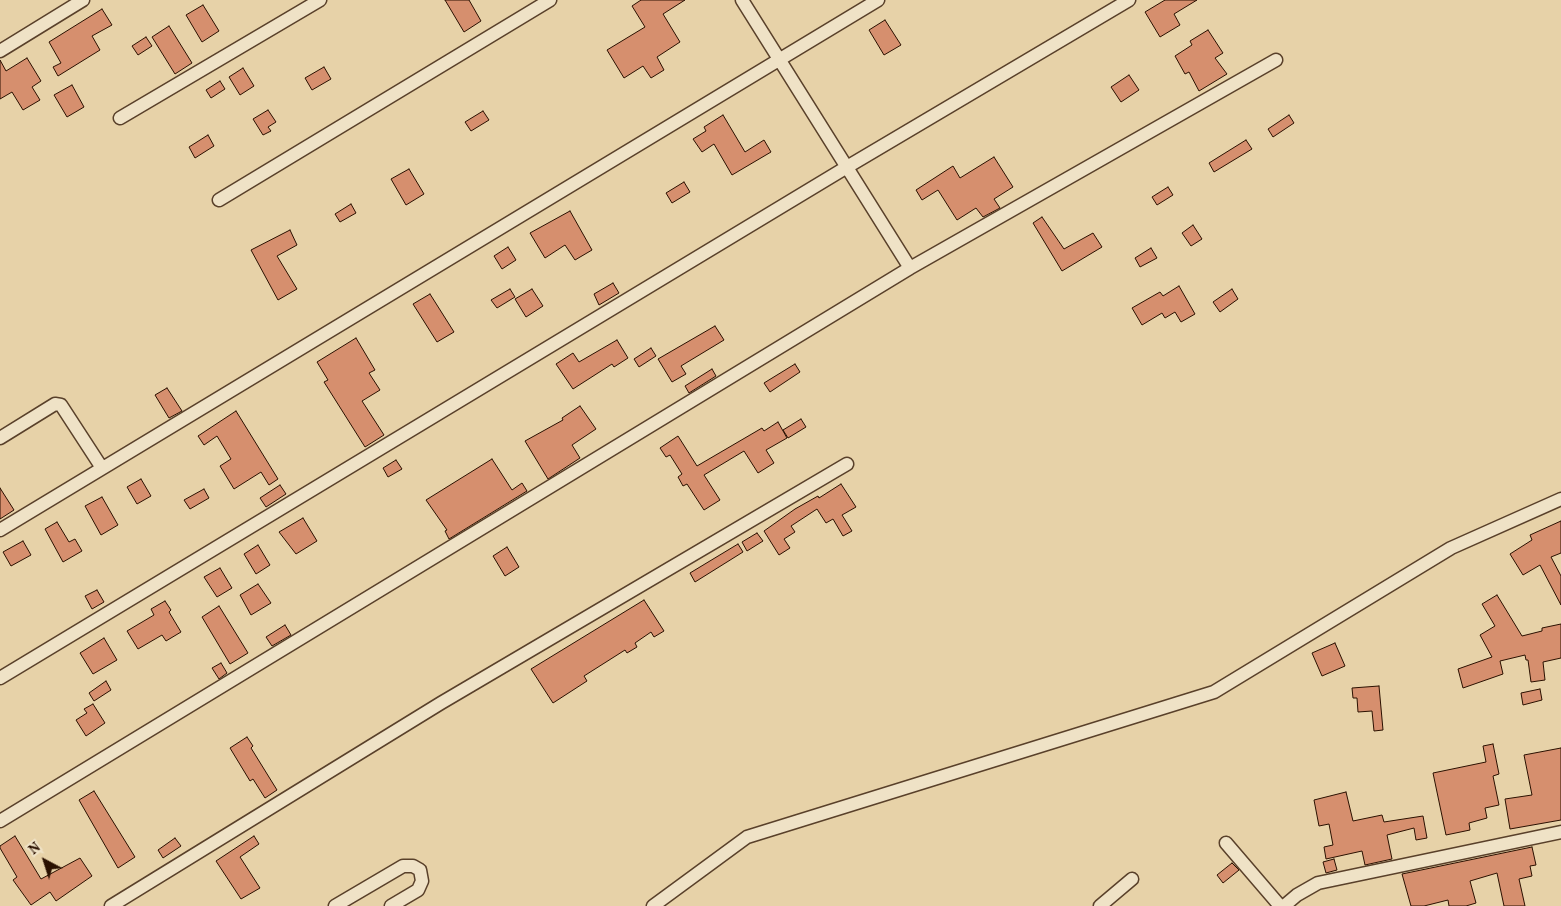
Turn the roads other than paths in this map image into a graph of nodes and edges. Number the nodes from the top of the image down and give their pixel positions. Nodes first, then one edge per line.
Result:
1 (84, 0) edge
2 (320, 0) edge
3 (550, 0) edge
4 (742, 0) edge
5 (878, 0) edge
6 (1129, 0) edge
7 (0, 51) edge
8 (778, 58) junction
9 (1276, 60) dead end
10 (120, 118) dead end
11 (847, 167) junction
12 (219, 200) dead end
13 (910, 268) junction
14 (0, 438) edge
15 (847, 464) dead end
16 (102, 468) junction
17 (1561, 499) edge
18 (0, 530) edge
19 (0, 678) edge
20 (0, 821) edge
21 (1561, 832) edge
22 (1226, 843) dead end
23 (1132, 879) dead end
24 (111, 906) edge
25 (335, 906) edge
26 (391, 906) edge
27 (654, 906) edge
28 (1100, 906) edge
29 (1280, 906) edge
30 (1284, 906) edge

1 - 7 street
2 - 10 street
3 - 12 street
4 - 8 street
5 - 8 street
6 - 11 street
8 - 11 street
8 - 16 street
9 - 13 street
11 - 13 street
11 - 19 street
13 - 20 street
14 - 16 street
15 - 24 street
16 - 18 street
17 - 27 street
21 - 30 street
22 - 29 street
23 - 28 street
25 - 26 street

